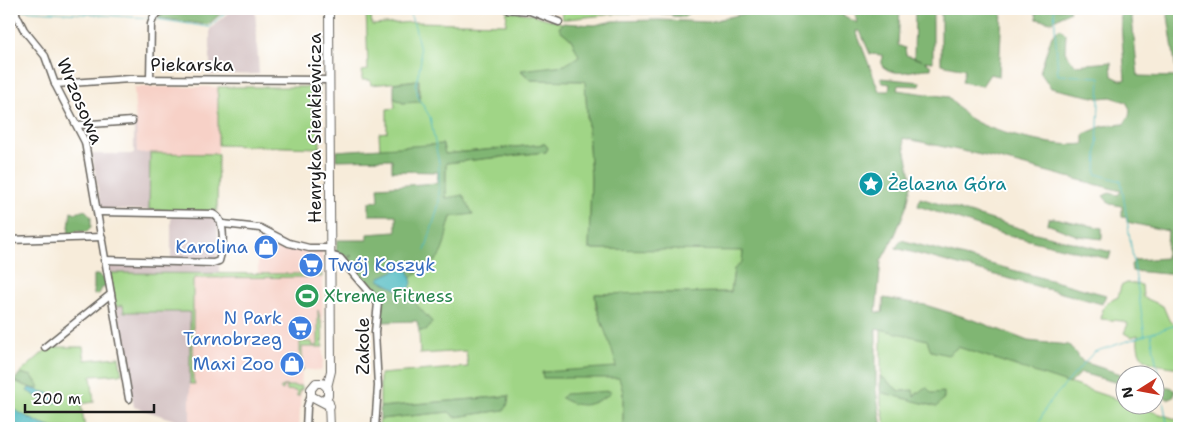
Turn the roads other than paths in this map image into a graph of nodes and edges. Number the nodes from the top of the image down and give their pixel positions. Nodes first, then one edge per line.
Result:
1 (164, 9) edge
2 (329, 9) edge
3 (507, 9) edge
4 (16, 12) edge
5 (9, 17) edge
6 (559, 22) dead end
7 (150, 80) junction
8 (329, 80) junction
9 (55, 84) junction
10 (132, 121) dead end
11 (78, 125) junction
12 (98, 212) junction
13 (223, 224) junction
14 (102, 237) junction
15 (9, 240) edge
16 (330, 251) junction
17 (104, 260) junction
18 (111, 294) junction
19 (45, 347) dead end
20 (330, 363) junction
21 (318, 383) junction
22 (328, 390) junction
23 (316, 398) junction
24 (130, 399) dead end
25 (330, 406) junction
26 (306, 428) edge
27 (330, 428) edge
28 (375, 428) edge

1 - 7 street
2 - 8 main road, Henryka Sienkiewicza
3 - 6 street
4 - 5 street
4 - 9 street, Wrzosowa
7 - 8 street, Piekarska
7 - 9 street, Piekarska
8 - 16 main road, Henryka Sienkiewicza
9 - 11 street, Wrzosowa
10 - 11 street
11 - 12 street, Wrzosowa
12 - 13 street
12 - 14 street, Wrzosowa
13 - 16 street, Henryka Sienkiewicza
13 - 17 street
14 - 15 street
14 - 17 street, Wrzosowa
16 - 20 main road, Henryka Sienkiewicza
16 - 28 street, Zakole
17 - 18 street, Wrzosowa
18 - 19 street
18 - 24 street, Wrzosowa
20 - 21 main road
20 - 22 main road, Henryka Sienkiewicza
21 - 22 main road
21 - 23 main road
22 - 23 main road
22 - 25 main road, Henryka Sienkiewicza
23 - 25 main road
23 - 26 street
25 - 27 main road, Henryka Sienkiewicza

